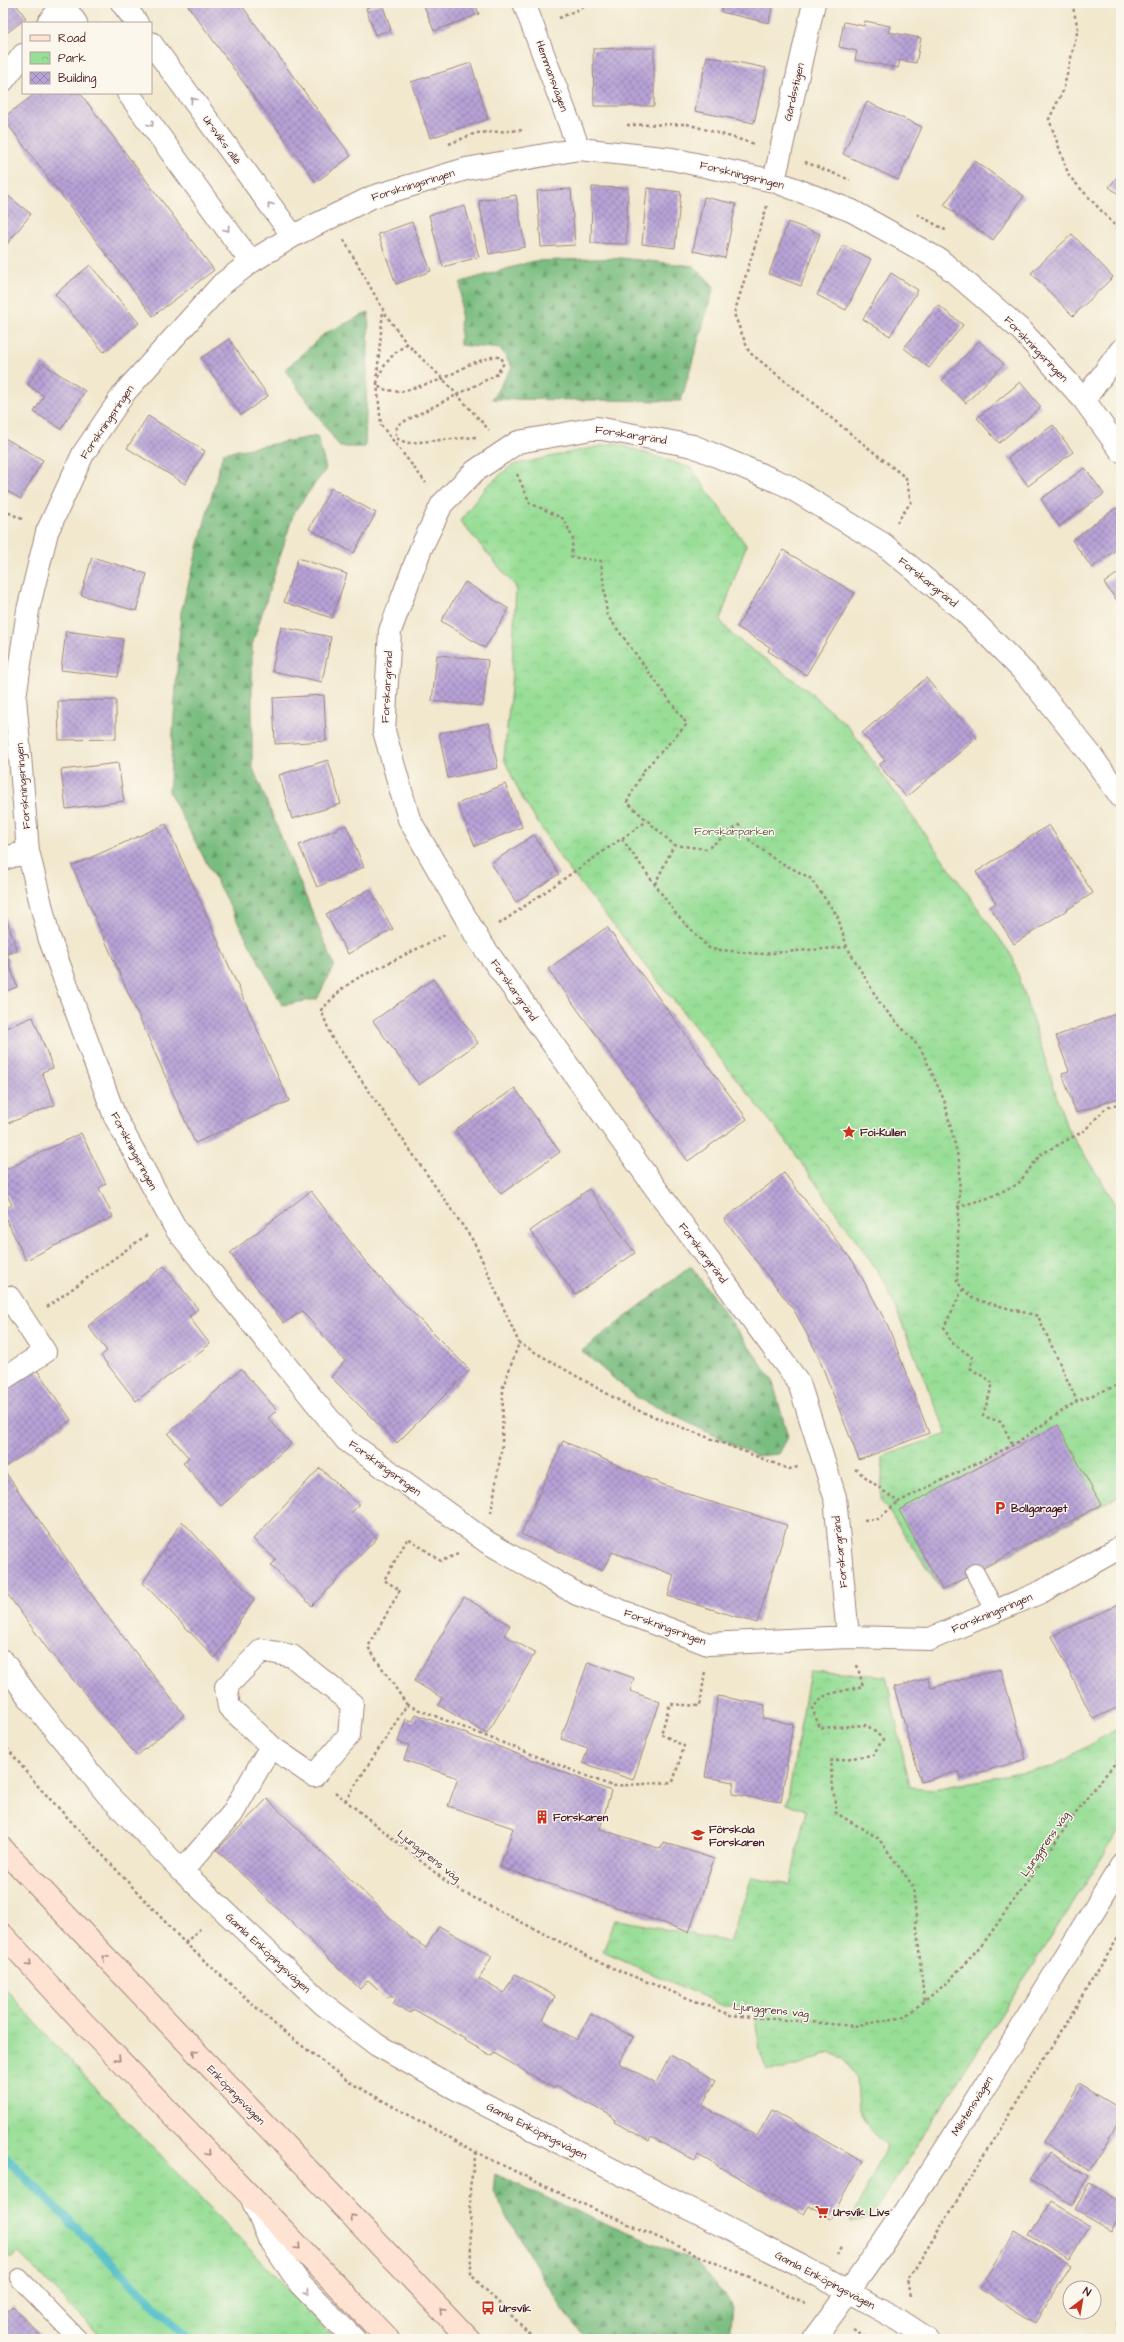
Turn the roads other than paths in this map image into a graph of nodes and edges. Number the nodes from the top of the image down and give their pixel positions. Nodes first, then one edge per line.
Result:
1 (122, 3) edge
2 (524, 3) edge
3 (814, 3) edge
4 (63, 4) edge
5 (49, 22) edge
6 (75, 22) edge
7 (136, 22) edge
8 (152, 44) edge
9 (22, 56) edge
10 (3, 80) edge
11 (129, 94) edge
12 (579, 149) junction
13 (774, 181) junction
14 (293, 236) junction
15 (251, 262) junction
16 (1121, 350) edge
17 (1084, 400) junction
18 (1121, 451) edge
19 (1121, 797) edge
20 (28, 851) junction
21 (3, 859) edge
22 (3, 1300) edge
23 (3, 1380) edge
24 (1121, 1547) edge
25 (975, 1573) dead end
26 (996, 1612) junction
27 (848, 1638) junction
28 (3, 1660) edge
29 (271, 1746) junction
30 (3, 1849) edge
31 (1121, 1866) edge
32 (182, 1871) junction
33 (3, 1935) edge
34 (252, 2199) junction
35 (19, 2278) dead end
36 (850, 2293) junction
37 (78, 2339) edge
38 (354, 2339) edge
39 (388, 2339) edge
40 (469, 2339) edge
41 (814, 2339) edge
42 (928, 2339) edge

1 - 7 street
2 - 12 street, Hemmansvägen
3 - 13 street, Gårdsstigen
4 - 5 street
4 - 6 street
14 -> 8 street, Ursviks allé
9 - 10 street
11 -> 15 street
12 - 13 street, Forskningsringen
12 - 14 street, Forskningsringen
13 - 17 street, Forskningsringen
14 - 15 street, Forskningsringen
15 - 20 street, Forskningsringen
16 - 17 street
17 - 18 street, Forskningsringen
19 - 27 street, Forskargränd
20 - 21 street
20 - 27 street, Forskningsringen
22 - 23 street
24 - 26 street, Forskningsringen
25 - 26 lane
26 - 27 street, Forskningsringen
28 - 32 street, Gamla Enköpingsvägen
29 - 29 street
29 - 32 street
40 -> 30 main road, Enköpingsvägen
31 - 36 street, Milstensvägen
32 - 36 street, Gamla Enköpingsvägen
33 -> 34 main road
34 -> 38 street
34 -> 39 main road
35 - 37 lane
36 - 41 street, Milstensvägen
36 - 42 street, Gamla Enköpingsvägen

